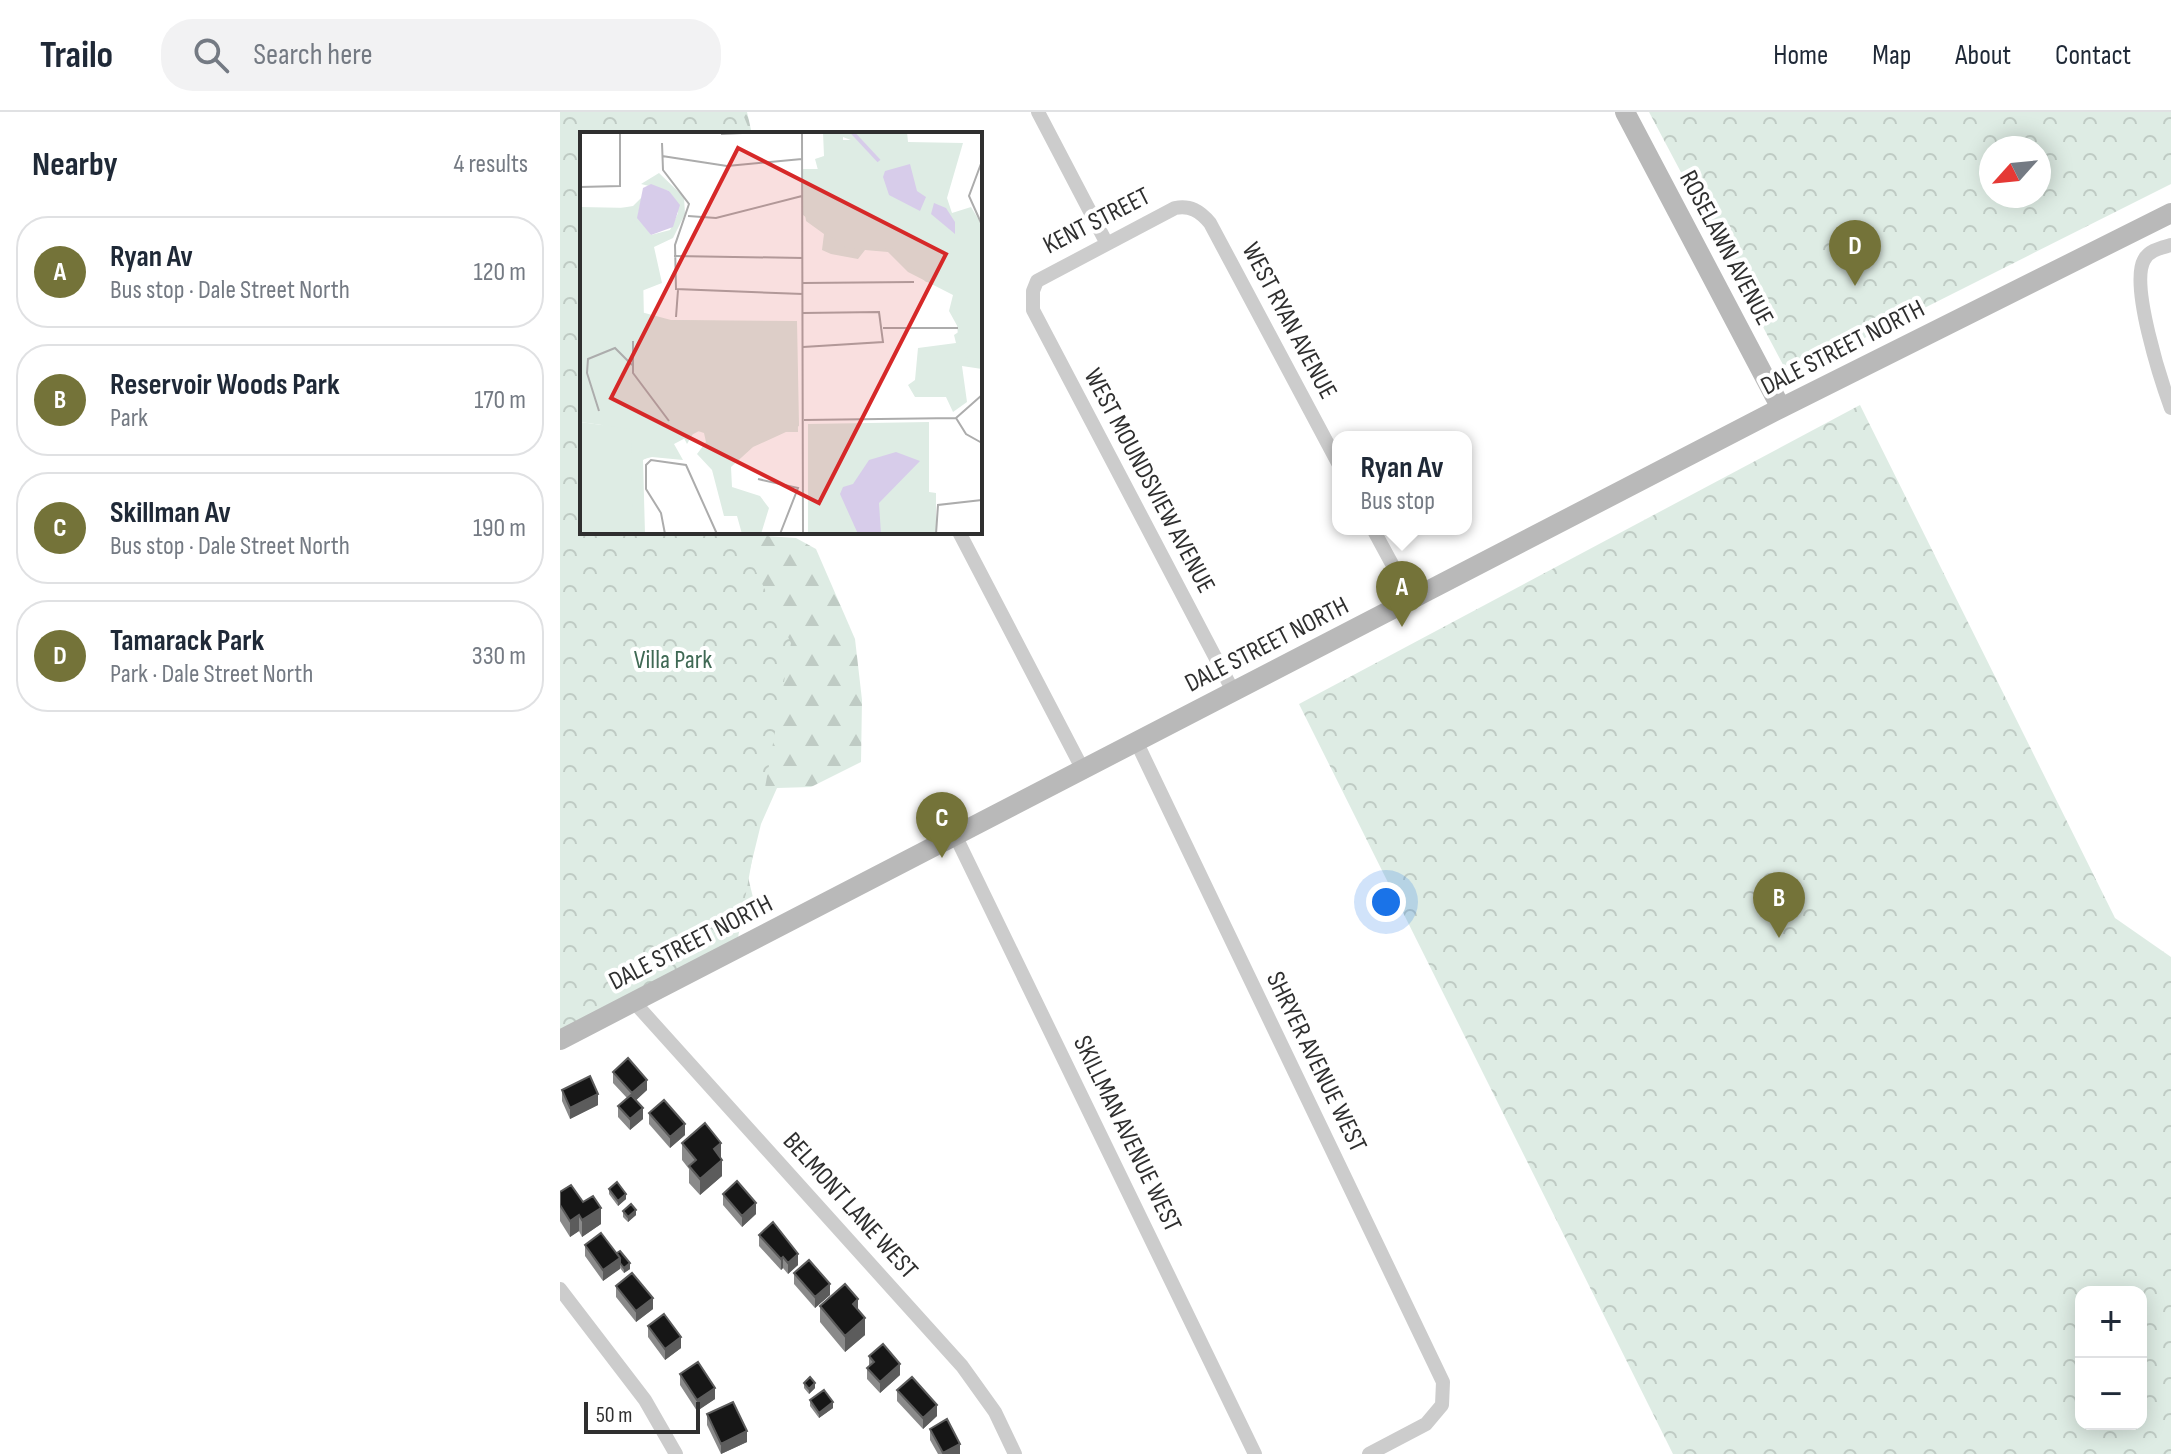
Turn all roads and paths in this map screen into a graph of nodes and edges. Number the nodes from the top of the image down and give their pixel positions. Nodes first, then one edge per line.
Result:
1 (1038, 112) edge
2 (1625, 112) edge
3 (1191, 208) joint
4 (2171, 213) edge
5 (1106, 242) junction
6 (2171, 245) edge
7 (1033, 291) joint
8 (1781, 408) junction
9 (2171, 408) edge
10 (1332, 452) edge
11 (960, 534) edge
12 (1376, 535) edge
13 (1412, 601) junction
14 (1233, 691) junction
15 (1136, 741) junction
16 (1082, 768) junction
17 (955, 835) junction
18 (634, 1002) junction
19 (560, 1040) edge
20 (560, 1289) edge
21 (676, 1454) edge
22 (1015, 1454) edge
23 (1255, 1454) edge
24 (1369, 1454) edge

1 - 5 street
2 - 8 main road, ROSELAWN AVENUE
3 - 5 street, KENT STREET
3 - 10 street, WEST RYAN AVENUE
4 - 8 main road, DALE STREET NORTH
5 - 7 street, KENT STREET
6 - 9 street
7 - 14 street, WEST MOUNDSVIEW AVENUE
8 - 13 main road, DALE STREET NORTH
11 - 16 street
12 - 13 street
13 - 14 main road, DALE STREET NORTH
14 - 15 main road, DALE STREET NORTH
15 - 16 main road, DALE STREET NORTH
15 - 24 street, SHRYER AVENUE WEST
16 - 17 main road, DALE STREET NORTH
17 - 18 main road, DALE STREET NORTH
17 - 23 street, SKILLMAN AVENUE WEST
18 - 19 main road, DALE STREET NORTH
18 - 22 street, BELMONT LANE WEST
20 - 21 street

